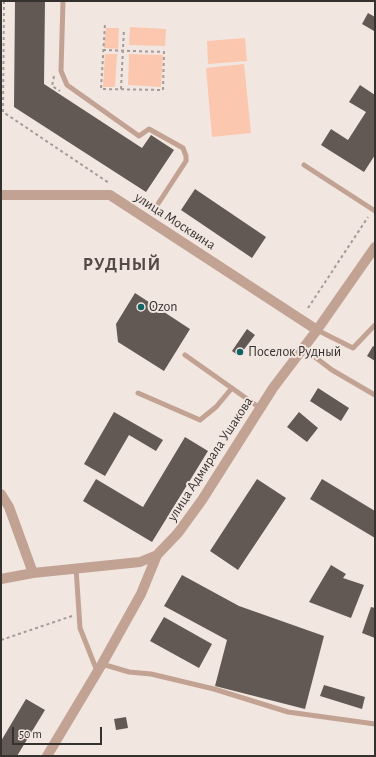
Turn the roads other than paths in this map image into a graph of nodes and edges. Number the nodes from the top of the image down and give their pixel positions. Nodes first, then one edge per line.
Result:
1 (62, 1) edge
2 (304, 165) dead end
3 (1, 195) edge
4 (154, 210) dead end
5 (374, 210) edge
6 (374, 250) edge
7 (375, 325) edge
8 (317, 330) junction
9 (303, 348) junction
10 (185, 355) dead end
11 (232, 388) junction
12 (138, 393) dead end
13 (375, 395) edge
14 (260, 408) junction
15 (1, 494) edge
16 (157, 555) junction
17 (76, 567) junction
18 (33, 573) junction
19 (1, 579) edge
20 (100, 668) junction
21 (375, 724) edge
22 (47, 756) edge

1 - 4 lane
2 - 5 lane
3 - 8 street, улица Москвина
6 - 8 street, улица Адмирала Ушакова
7 - 8 lane
8 - 9 street, улица Адмирала Ушакова
9 - 13 lane
9 - 14 street, улица Адмирала Ушакова
10 - 11 lane
11 - 12 lane
11 - 14 lane
14 - 16 street, улица Адмирала Ушакова
15 - 18 street
16 - 17 street, улица Адмирала Ушакова
16 - 20 street
17 - 18 street, улица Адмирала Ушакова
17 - 20 lane
18 - 19 street, улица Адмирала Ушакова
20 - 21 lane
20 - 22 street

